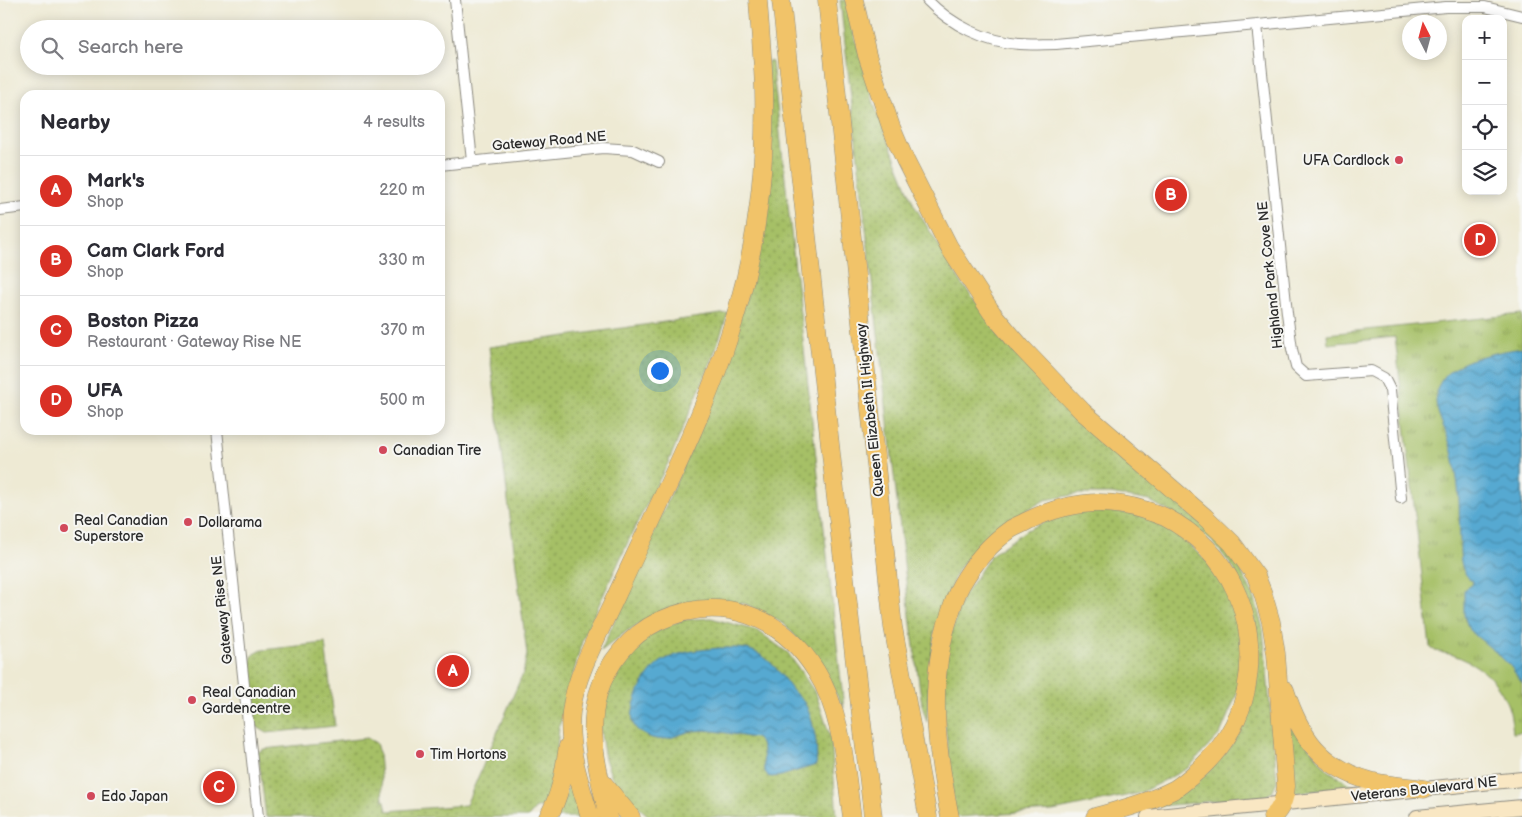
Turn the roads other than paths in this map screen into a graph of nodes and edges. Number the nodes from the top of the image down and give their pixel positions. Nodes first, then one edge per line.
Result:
1 (455, 0) edge
2 (758, 0) edge
3 (781, 0) edge
4 (827, 0) edge
5 (854, 0) edge
6 (927, 0) edge
7 (1522, 16) edge
8 (1257, 25) junction
9 (472, 162) junction
10 (659, 162) dead end
11 (445, 165) edge
12 (20, 208) edge
13 (0, 210) edge
14 (218, 435) edge
15 (1402, 498) dead end
16 (1276, 654) junction
17 (571, 731) junction
18 (600, 779) junction
19 (1522, 779) edge
20 (1424, 789) junction
21 (1522, 807) edge
22 (1277, 811) edge
23 (258, 817) edge
24 (548, 817) edge
25 (590, 817) edge
26 (608, 817) edge
27 (631, 817) edge
28 (852, 817) edge
29 (874, 817) edge
30 (928, 817) edge
31 (950, 817) edge
32 (1095, 817) edge
33 (1148, 817) edge
34 (1417, 817) edge

1 - 9 street
2 - 17 highway
3 - 29 highway
4 - 30 highway, Queen Elizabeth II Highway
5 - 16 highway
6 - 8 street
7 - 8 street
8 - 15 street, Highland Park Cove NE
9 - 10 street, Gateway Road NE
9 - 11 street, Gateway Road NE
12 - 13 street
14 - 23 street, Gateway Rise NE
16 - 20 highway
16 - 22 highway
17 - 24 highway
17 - 25 highway
18 - 26 highway
18 - 27 highway
18 - 28 highway
19 - 20 main road, Veterans Boulevard NE
20 - 22 main road, Veterans Boulevard NE
21 - 34 main road, Veterans Boulevard NE
22 - 33 main road, Veterans Boulevard NE
31 - 32 highway

